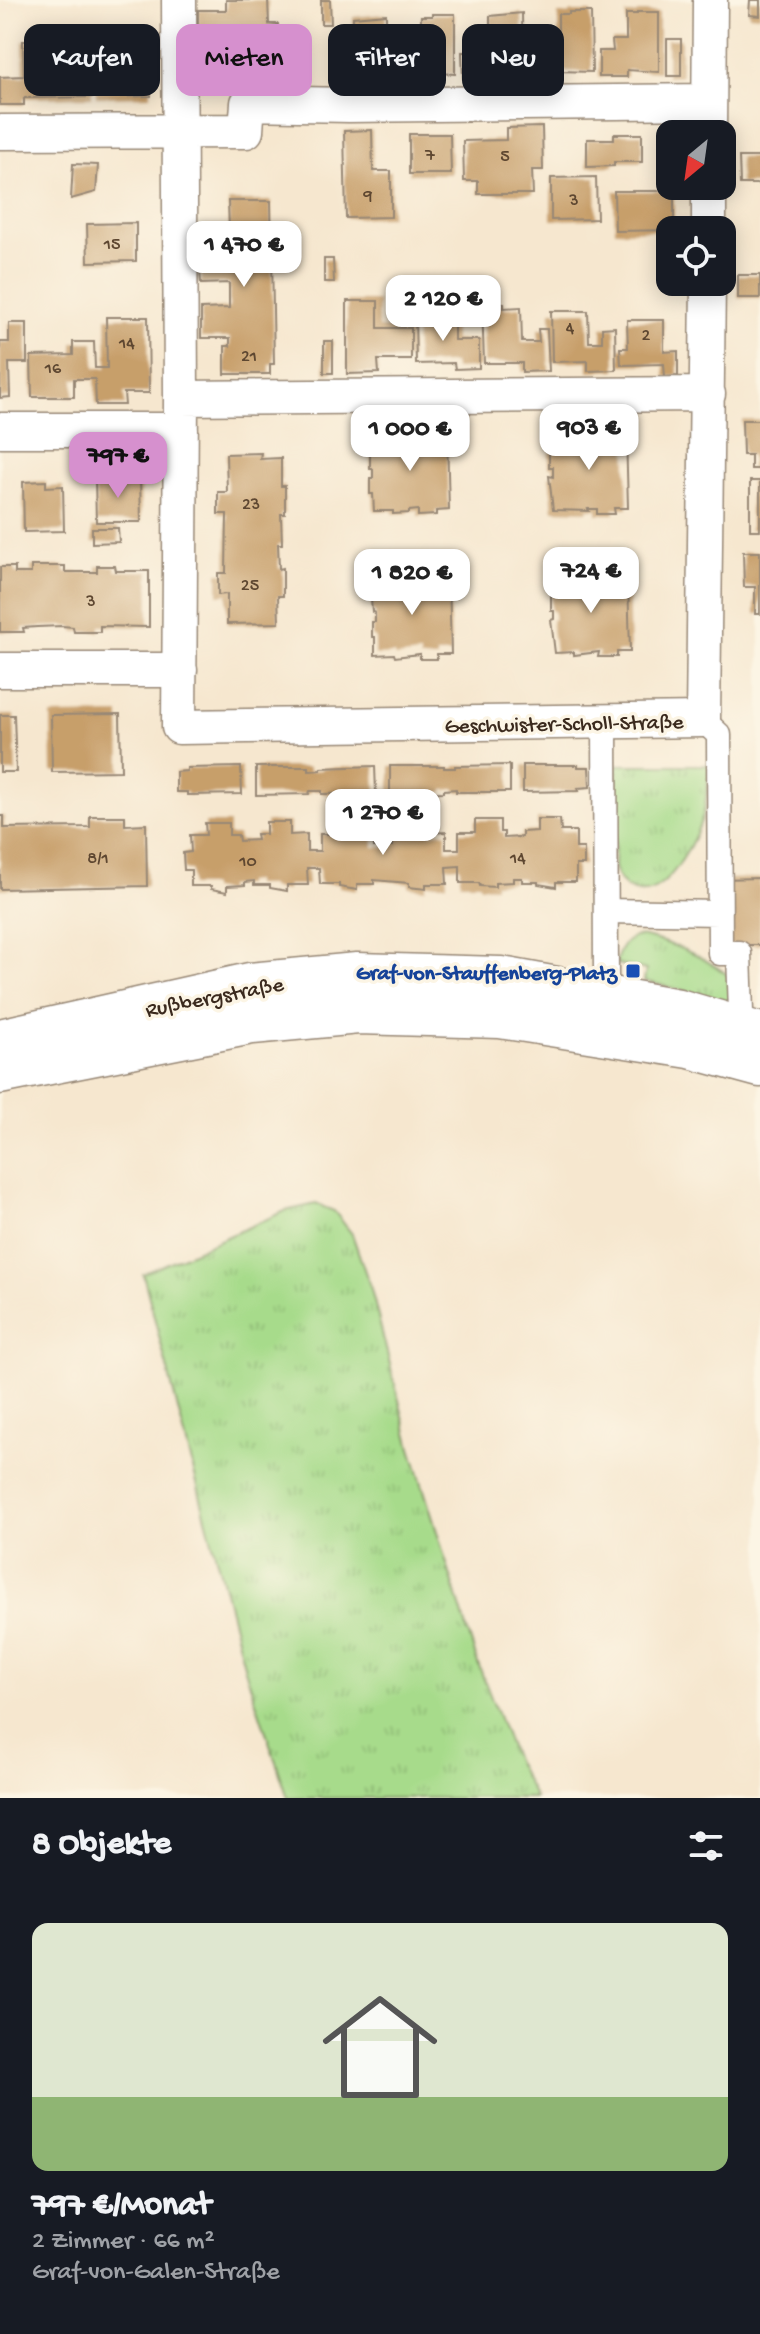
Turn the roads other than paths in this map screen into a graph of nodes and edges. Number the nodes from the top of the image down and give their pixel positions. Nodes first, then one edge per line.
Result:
1 (179, 0) edge
2 (710, 0) edge
3 (709, 118) edge
4 (0, 132) edge
5 (180, 133) junction
6 (708, 296) edge
7 (708, 394) junction
8 (181, 414) junction
9 (0, 430) edge
10 (0, 670) edge
11 (180, 670) junction
12 (703, 720) junction
13 (605, 721) junction
14 (606, 911) junction
15 (719, 913) junction
16 (606, 980) dead end
17 (750, 1023) edge
18 (0, 1040) edge
19 (760, 1066) edge
20 (0, 1073) edge

1 - 5 street
2 - 3 street
3 - 5 street
4 - 5 street
5 - 8 street
6 - 7 street, Geschwister-Scholl-Straße
7 - 8 street
7 - 12 street, Geschwister-Scholl-Straße
8 - 9 street
8 - 11 street
10 - 11 street
11 - 13 street, Geschwister-Scholl-Straße
12 - 13 street, Geschwister-Scholl-Straße
12 - 15 street
13 - 14 street
14 - 15 street
14 - 16 street
15 - 17 street
17 - 18 street, Rußbergstraße
19 - 20 street, Rußbergstraße

